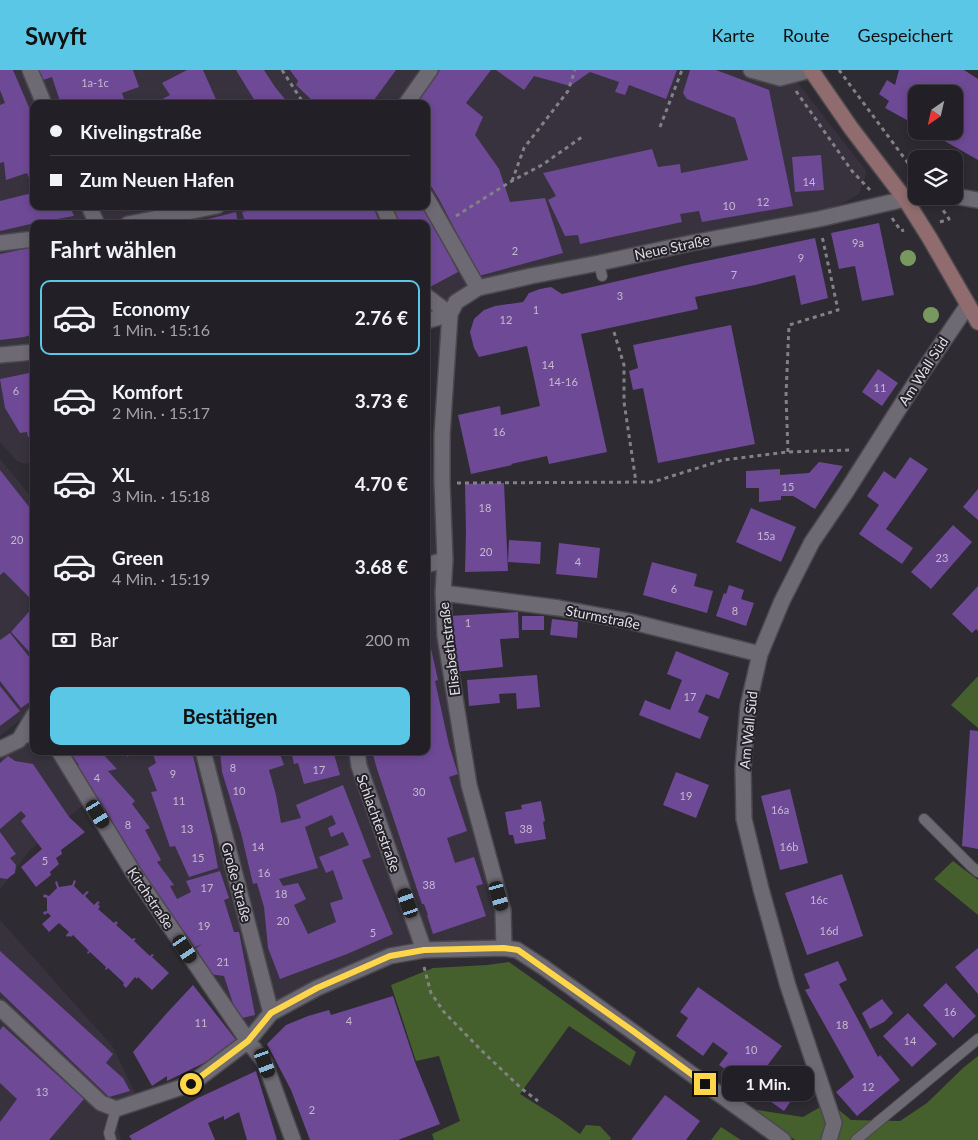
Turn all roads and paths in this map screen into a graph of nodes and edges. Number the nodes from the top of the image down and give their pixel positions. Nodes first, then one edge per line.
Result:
1 (30, 70) edge
2 (282, 70) edge
3 (430, 70) edge
4 (575, 70) edge
5 (682, 70) edge
6 (750, 70) edge
7 (811, 70) edge
8 (839, 70) edge
9 (787, 77) junction
10 (42, 100) edge
11 (301, 100) edge
12 (409, 100) edge
13 (660, 127) dead end
14 (582, 137) dead end
15 (908, 163) edge
16 (512, 181) junction
17 (963, 198) edge
18 (905, 199) junction
19 (908, 199) edge
20 (978, 200) edge
21 (430, 204) edge
22 (883, 204) junction
23 (197, 210) edge
24 (819, 219) junction
25 (148, 220) edge
26 (442, 225) junction
27 (30, 239) edge
28 (0, 243) edge
29 (478, 288) junction
30 (430, 299) edge
31 (968, 304) junction
32 (450, 314) junction
33 (430, 320) edge
34 (978, 322) edge
35 (614, 332) dead end
36 (30, 352) edge
37 (0, 355) edge
38 (872, 449) junction
39 (788, 452) junction
40 (636, 482) junction
41 (442, 483) junction
42 (445, 560) junction
43 (430, 564) edge
44 (443, 594) junction
45 (760, 654) junction
46 (29, 739) edge
47 (0, 749) edge
48 (61, 755) edge
49 (205, 755) edge
50 (358, 755) edge
51 (924, 819) dead end
52 (978, 872) edge
53 (504, 948) junction
54 (424, 950) junction
55 (1, 1010) edge
56 (271, 1013) junction
57 (978, 1039) edge
58 (248, 1041) junction
59 (538, 1101) dead end
60 (116, 1109) junction
61 (111, 1140) edge
62 (293, 1140) edge
63 (784, 1140) edge
64 (828, 1140) edge
65 (856, 1140) edge

1 - 10 street
2 - 11 path
3 - 12 street
4 - 16 path
5 - 13 path
6 - 9 street
7 - 9 street
7 - 18 main road
8 - 15 path
9 - 22 path
14 - 16 path
16 - 26 path
17 - 20 street
18 - 19 street, Neue Straße
18 - 22 street, Neue Straße
18 - 31 main road
21 - 26 street
22 - 24 street, Neue Straße
23 - 25 street
24 - 29 street, Neue Straße
24 - 39 path
26 - 29 street
27 - 28 street
29 - 32 street, Neue Straße
30 - 32 street
31 - 34 main road
31 - 38 street, Am Wall Süd
32 - 33 street
32 - 41 street, Elisabethstraße
35 - 40 path
36 - 37 street
38 - 39 path
38 - 45 street, Am Wall Süd
39 - 40 path
40 - 41 path
41 - 42 street, Elisabethstraße
42 - 43 street
42 - 44 street, Elisabethstraße
44 - 45 street, Sturmstraße
44 - 53 street, Elisabethstraße
45 - 64 street, Am Wall Süd
46 - 47 street
48 - 58 street, Kirchstraße
49 - 56 street, Große Straße
50 - 54 street, Schlachterstraße
51 - 52 lane
53 - 54 street
53 - 63 street
54 - 56 street
54 - 59 path
55 - 60 street
56 - 58 street
57 - 65 lane
58 - 60 street
58 - 62 street, Kirchstraße
60 - 61 lane

